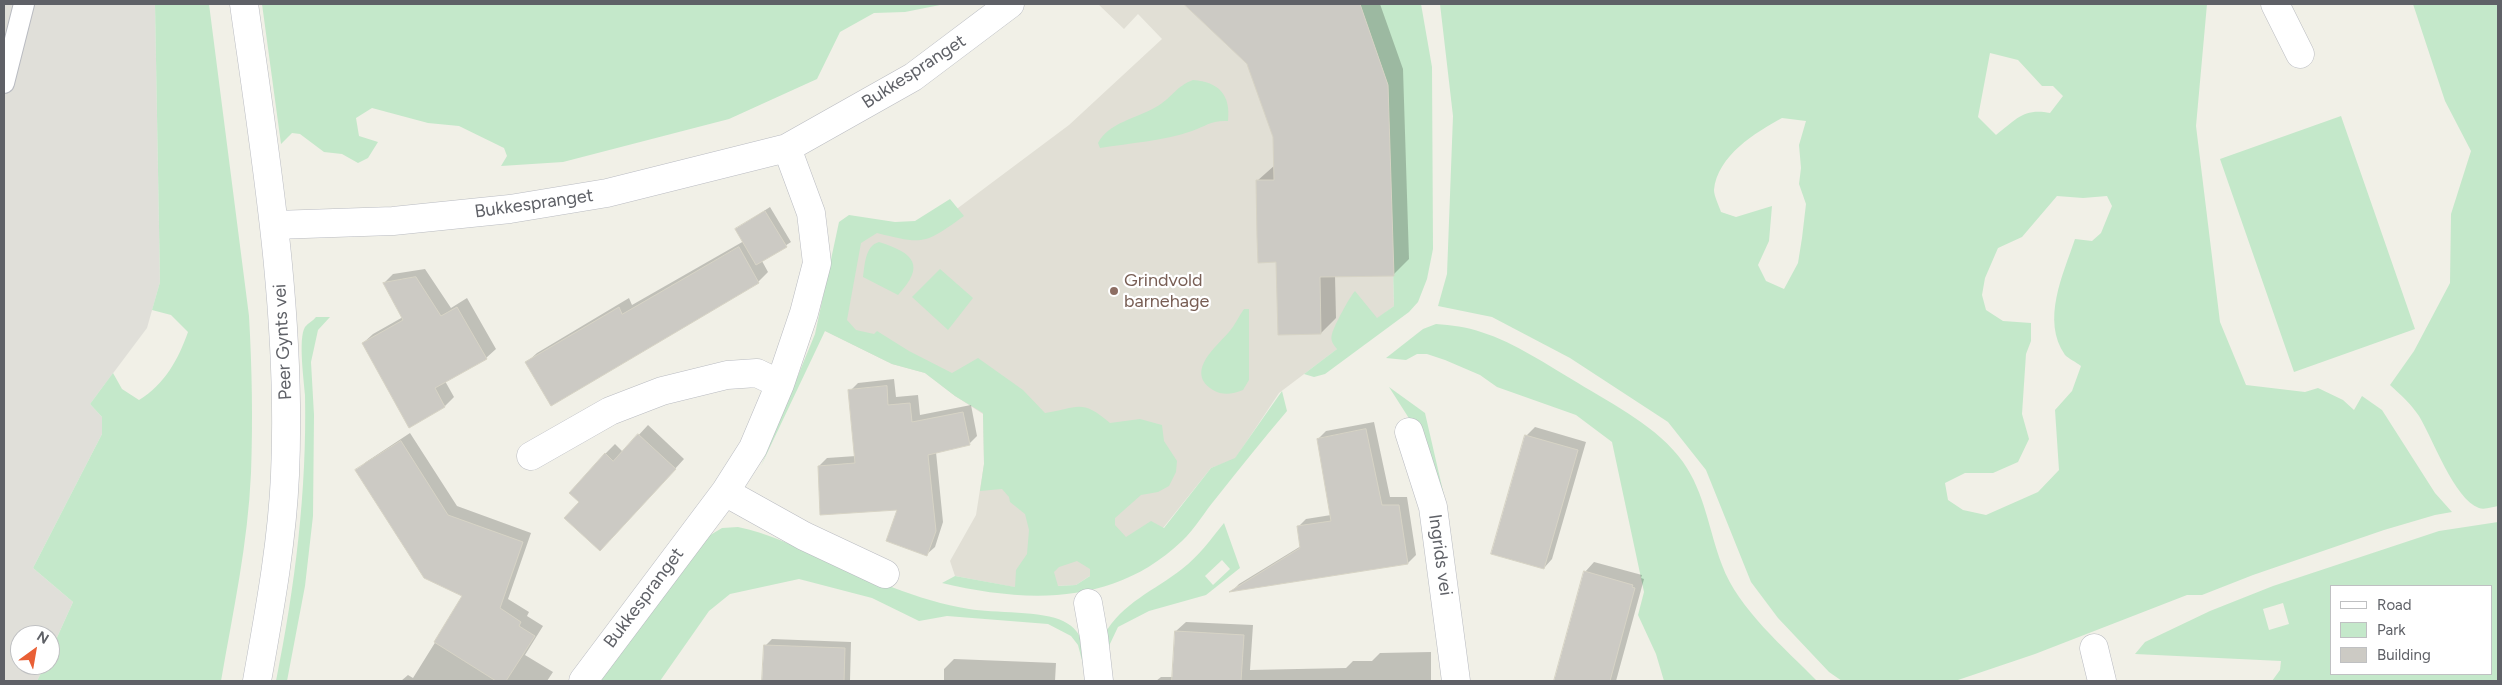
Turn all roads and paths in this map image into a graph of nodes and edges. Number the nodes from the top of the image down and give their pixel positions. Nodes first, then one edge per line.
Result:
1 (24, 4) edge
2 (244, 4) edge
3 (1010, 4) edge
4 (2275, 4) edge
5 (2300, 54) dead end
6 (4, 83) edge
7 (787, 148) junction
8 (275, 225) junction
9 (780, 384) junction
10 (1409, 432) dead end
11 (531, 456) dead end
12 (725, 492) junction
13 (885, 574) dead end
14 (1088, 603) dead end
15 (2094, 648) dead end
16 (257, 681) edge
17 (583, 681) edge
18 (1099, 681) edge
19 (1456, 681) edge
20 (2102, 681) edge

1 - 6 lane
2 - 8 street, Peer Gynts vei
3 - 7 street, Bukkespranget
4 - 5 street
7 - 8 street, Bukkespranget
7 - 9 street, Bukkespranget
8 - 16 street, Peer Gynts vei
9 - 11 street
9 - 12 street, Bukkespranget
10 - 19 street, Ingrids vei
12 - 13 street
12 - 17 street, Bukkespranget
14 - 18 street
15 - 20 street

